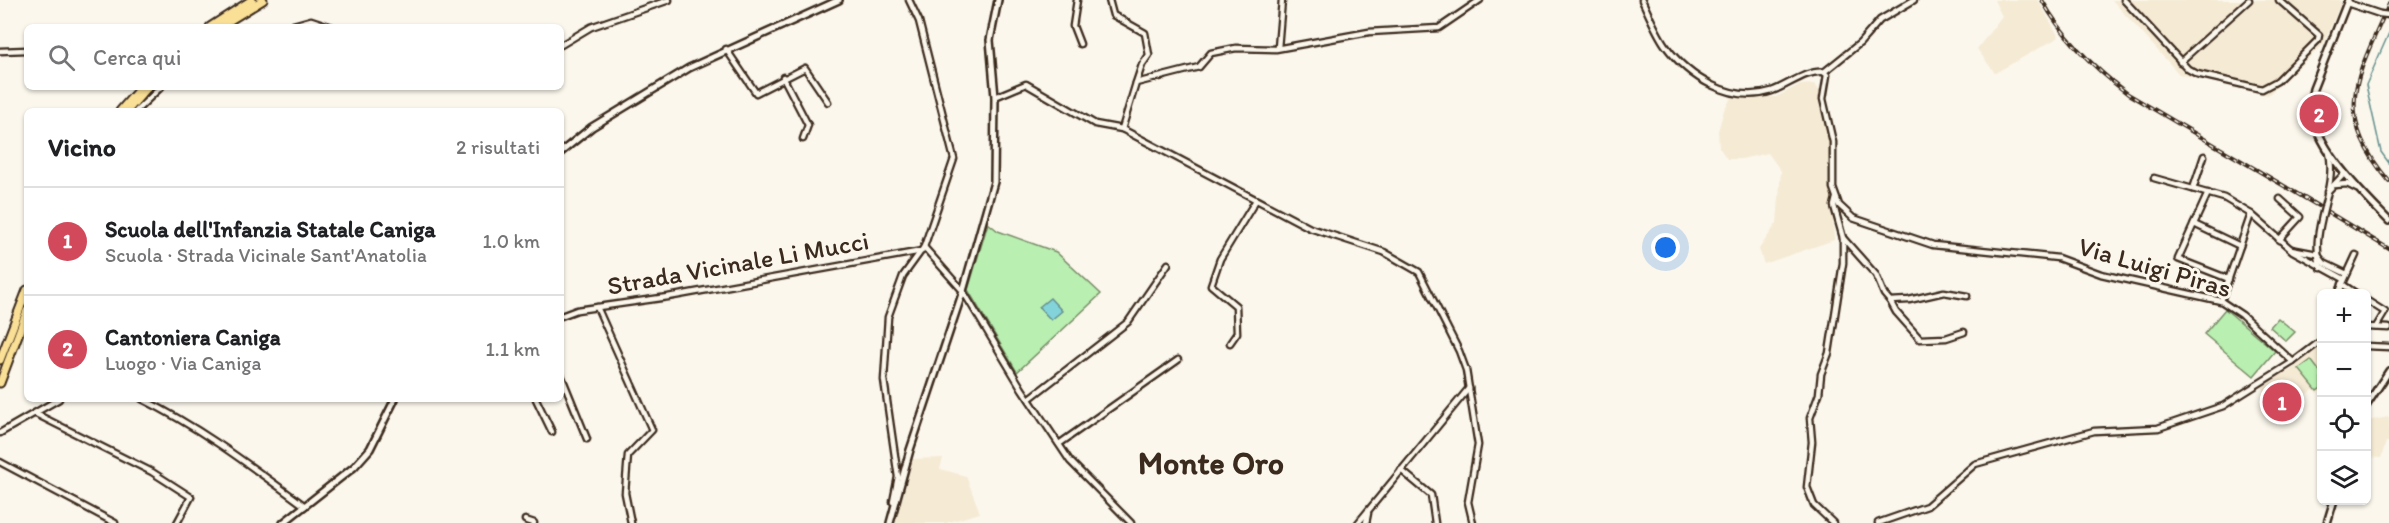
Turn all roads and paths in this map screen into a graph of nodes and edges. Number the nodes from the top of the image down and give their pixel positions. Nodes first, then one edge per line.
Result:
1 (252, 0) edge
2 (263, 0) edge
3 (669, 0) edge
4 (840, 0) edge
5 (909, 0) edge
6 (998, 0) edge
7 (1077, 0) edge
8 (1109, 0) edge
9 (1282, 0) edge
10 (1480, 0) edge
11 (1642, 0) edge
12 (1914, 0) edge
13 (2124, 0) edge
14 (2249, 0) edge
15 (2278, 0) edge
16 (2347, 2) edge
17 (2389, 15) edge
18 (215, 24) edge
19 (224, 24) edge
20 (297, 24) edge
21 (323, 24) edge
22 (564, 43) edge
23 (1080, 44) dead end
24 (1278, 48) junction
25 (726, 49) junction
26 (24, 50) edge
27 (0, 51) edge
28 (2180, 62) junction
29 (1824, 72) junction
30 (783, 78) junction
31 (1136, 83) junction
32 (138, 90) edge
33 (145, 90) edge
34 (158, 90) edge
35 (995, 97) junction
36 (828, 102) dead end
37 (123, 108) edge
38 (130, 108) edge
39 (139, 108) edge
40 (1122, 129) junction
41 (804, 139) dead end
42 (564, 150) edge
43 (2328, 151) junction
44 (2204, 156) dead end
45 (2344, 174) junction
46 (2154, 178) dead end
47 (2329, 182) junction
48 (2335, 185) junction
49 (2193, 189) junction
50 (2360, 190) junction
51 (2327, 192) junction
52 (2208, 193) junction
53 (1836, 198) junction
54 (2280, 199) dead end
55 (1256, 200) junction
56 (2251, 214) junction
57 (2389, 221) edge
58 (2194, 224) junction
59 (1843, 238) junction
60 (2279, 240) junction
61 (2317, 240) junction
62 (2240, 246) junction
63 (2289, 248) junction
64 (923, 249) junction
65 (2305, 249) junction
66 (2317, 255) junction
67 (2356, 255) dead end
68 (2305, 258) junction
69 (1168, 264) dead end
70 (2321, 268) junction
71 (2229, 279) junction
72 (2344, 279) junction
73 (2340, 289) edge
74 (2353, 289) edge
75 (963, 291) junction
76 (1966, 296) dead end
77 (24, 298) edge
78 (1890, 301) junction
79 (2221, 301) junction
80 (2371, 303) edge
81 (597, 307) junction
82 (564, 315) edge
83 (24, 319) edge
84 (2371, 327) edge
85 (2376, 327) junction
86 (2389, 328) edge
87 (1964, 332) dead end
88 (1230, 343) dead end
89 (2318, 343) edge
90 (2371, 346) edge
91 (2389, 347) edge
92 (0, 360) edge
93 (1178, 360) dead end
94 (2293, 362) junction
95 (2389, 371) edge
96 (0, 383) edge
97 (564, 384) edge
98 (1469, 388) junction
99 (1029, 399) junction
100 (2371, 400) edge
101 (54, 402) edge
102 (148, 402) edge
103 (394, 402) edge
104 (537, 402) edge
105 (36, 414) junction
106 (552, 432) dead end
107 (0, 433) edge
108 (588, 440) dead end
109 (1059, 444) junction
110 (0, 462) edge
111 (1401, 470) junction
112 (2333, 505) edge
113 (304, 506) junction
114 (1368, 513) junction
115 (525, 520) dead end
116 (890, 521) edge
117 (115, 523) edge
118 (177, 523) edge
119 (283, 523) edge
120 (534, 523) edge
121 (631, 523) edge
122 (1131, 523) edge
123 (1358, 523) edge
124 (1366, 523) edge
125 (1435, 523) edge
126 (1473, 523) edge
127 (1833, 523) edge
128 (1877, 523) edge
129 (2327, 523) edge

1 - 18 highway
2 - 19 highway
3 - 22 street
4 - 25 street
5 - 64 street
6 - 35 street
7 - 23 street
8 - 31 street
9 - 24 street
10 - 24 street
11 - 29 street
12 - 29 street
13 - 28 street
14 - 28 street
15 - 28 street
16 - 17 street, bridge
16 - 43 street
20 - 21 street
24 - 31 street
25 - 30 street
25 - 42 street
26 - 27 street
29 - 53 street
30 - 36 street
30 - 41 street
31 - 40 street
32 - 37 highway
33 - 38 highway
34 - 39 street
35 - 40 street
35 - 75 street
40 - 55 street
43 - 45 street
43 - 47 street
44 - 49 street
45 - 47 street
45 - 48 street
45 - 50 street
46 - 49 street
47 - 51 street
48 - 50 street
48 - 51 street
49 - 52 street
50 - 57 street
51 - 61 street
52 - 56 street
52 - 58 street
53 - 59 street
53 - 79 street, Via Luigi Piras
54 - 60 street
55 - 88 street
55 - 98 street
56 - 60 street
56 - 62 street
58 - 62 street
58 - 71 street
59 - 78 street
59 - 127 street
60 - 63 street
61 - 65 street
61 - 66 street
62 - 71 street
63 - 65 street
63 - 68 street
64 - 75 street
64 - 81 street, Strada Vicinale Li Mucci
64 - 116 street
65 - 66 street
66 - 68 street
66 - 70 street
66 - 72 street
67 - 72 street
68 - 70 street
69 - 99 street
70 - 72 street
71 - 79 street
72 - 73 street
72 - 74 street
75 - 99 street
75 - 116 street
76 - 78 street
77 - 92 highway
78 - 87 street
79 - 94 street, Via Luigi Piras
80 - 85 street
81 - 82 street, Strada Vicinale Li Mucci
81 - 121 street
83 - 96 highway
84 - 85 street
85 - 86 street
89 - 94 street
90 - 91 street
93 - 109 street
94 - 128 street
95 - 100 street
97 - 108 street
98 - 111 street
98 - 126 street
99 - 109 street
101 - 105 street
102 - 113 street
103 - 113 street
104 - 106 street
105 - 107 street
105 - 118 street
109 - 122 street
110 - 117 street
111 - 114 street
111 - 125 street
112 - 129 street
113 - 119 street
114 - 123 street
114 - 124 street
115 - 120 street

